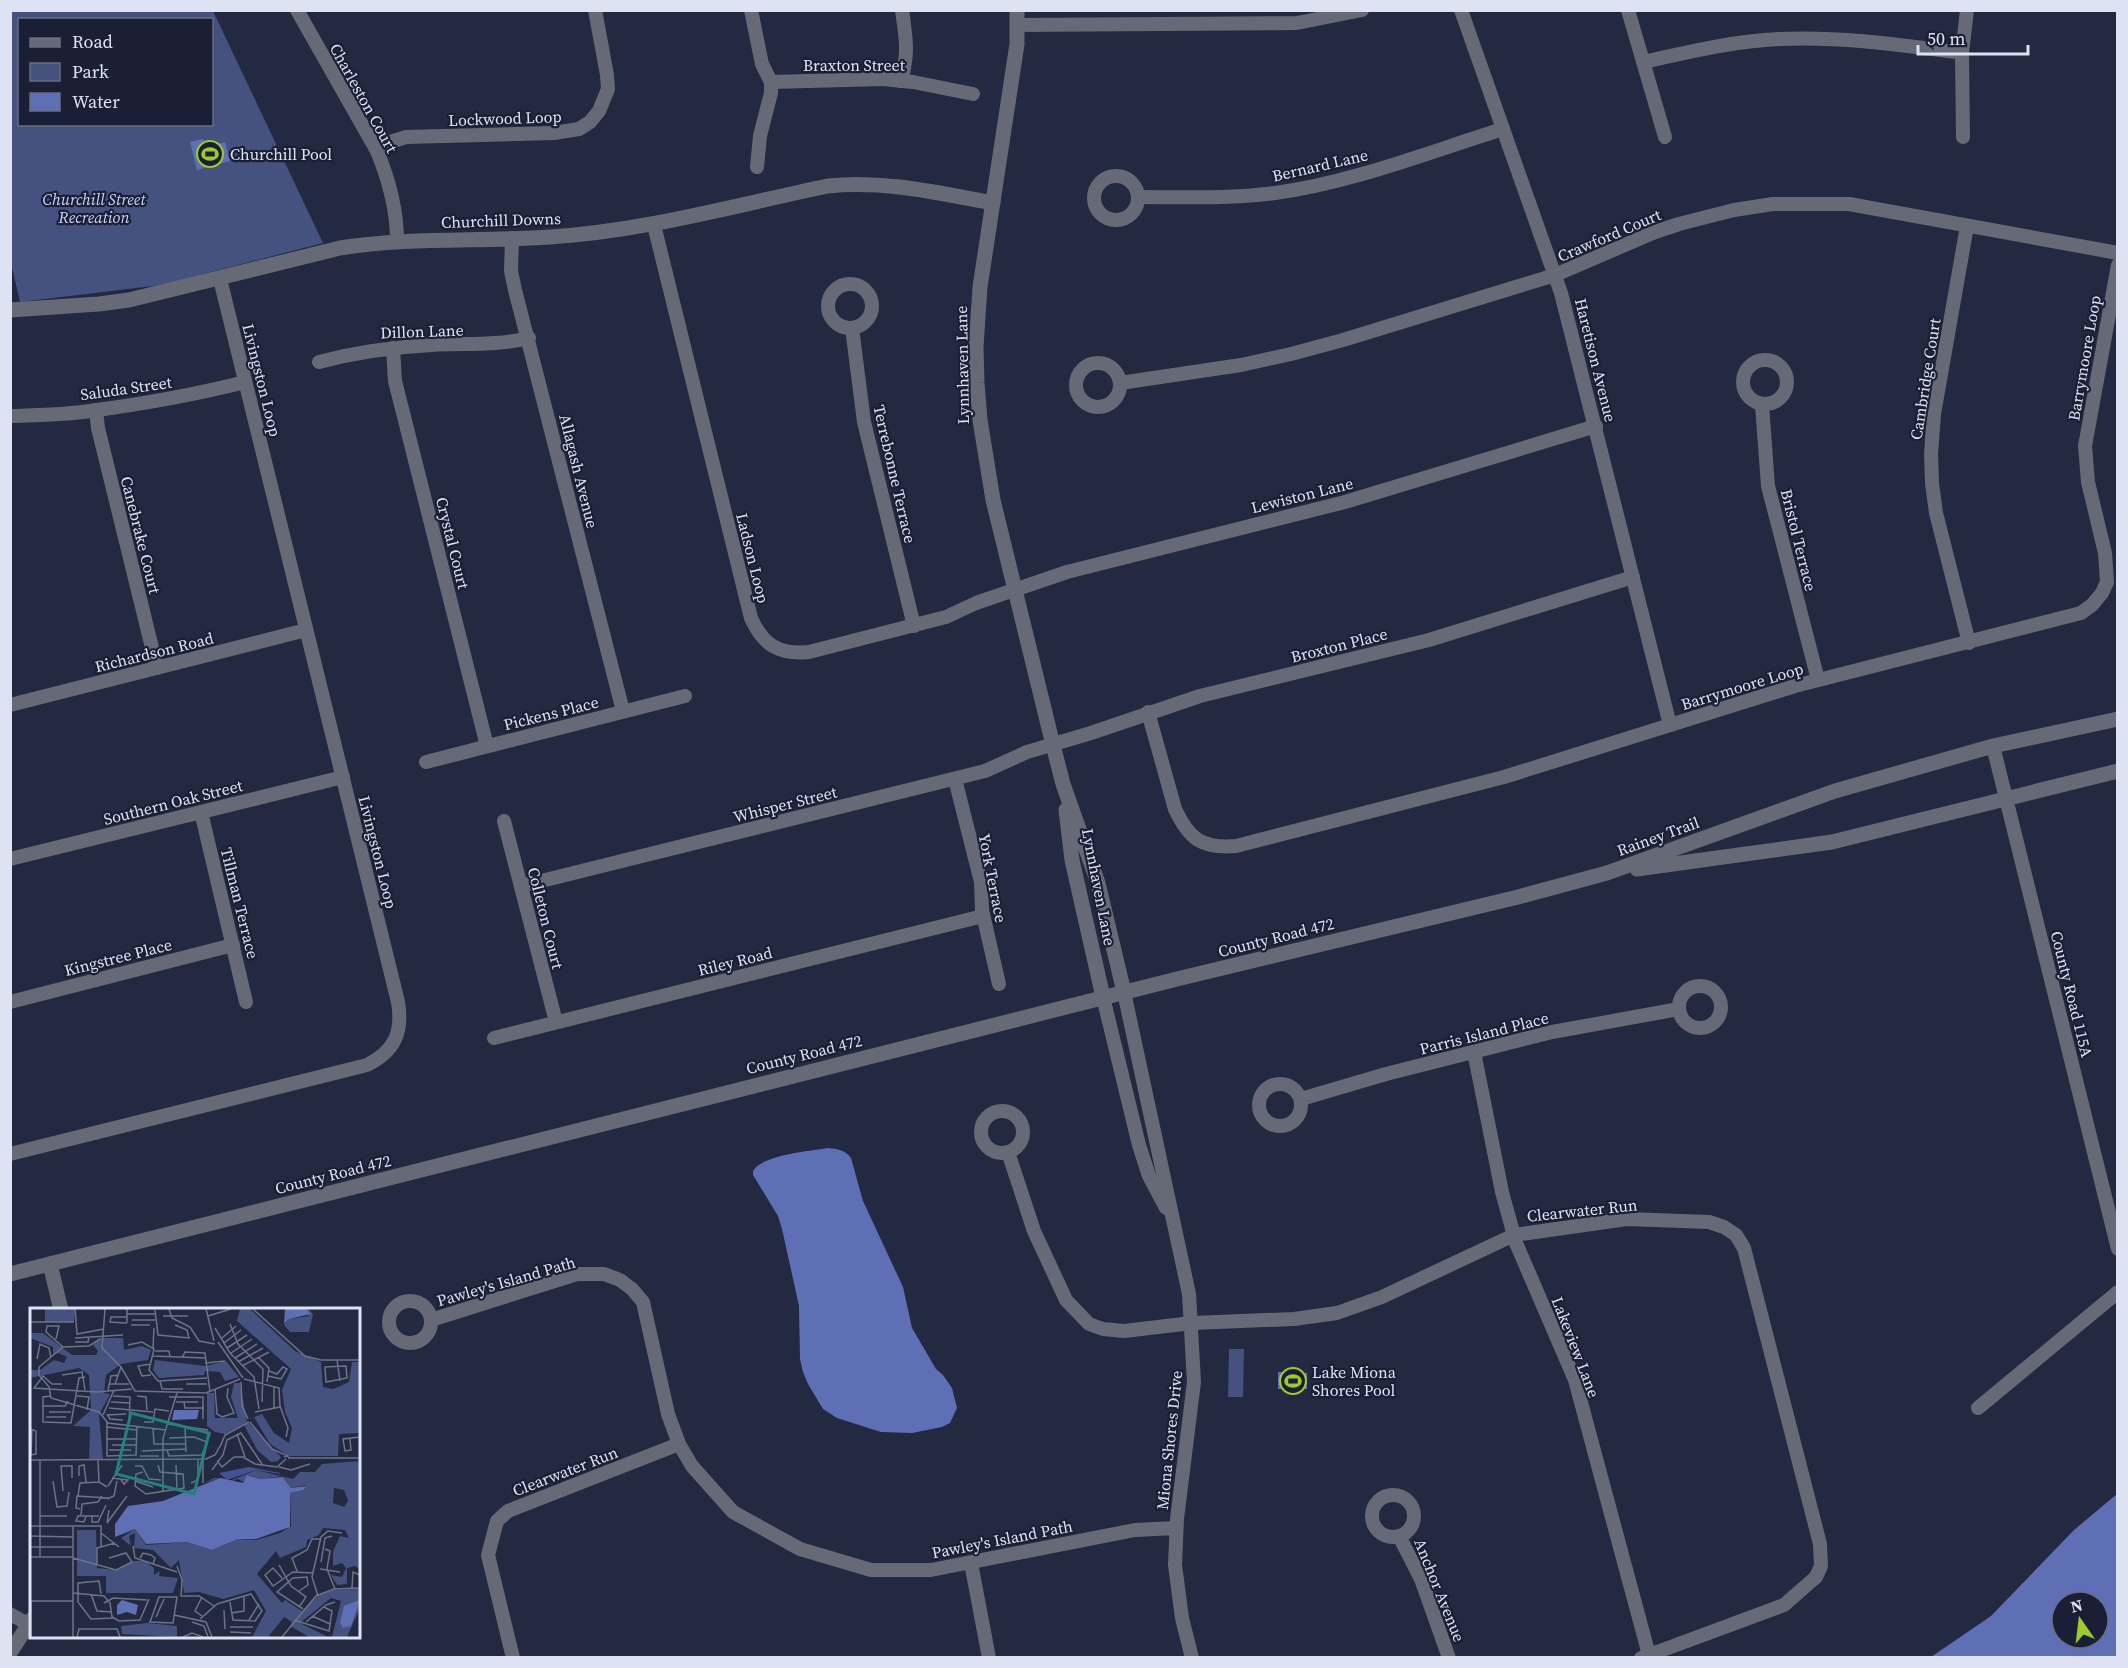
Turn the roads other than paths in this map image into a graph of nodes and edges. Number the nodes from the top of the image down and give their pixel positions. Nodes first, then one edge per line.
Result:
1 (595, 10) edge
2 (751, 10) edge
3 (902, 10) edge
4 (1362, 10) edge
5 (1461, 10) edge
6 (1628, 10) edge
7 (1967, 10) edge
8 (299, 11) edge
9 (1017, 18) edge
10 (1962, 53) junction
11 (1643, 62) junction
12 (901, 81) junction
13 (771, 82) junction
14 (973, 94) dead end
15 (1503, 129) junction
16 (1665, 137) dead end
17 (1963, 137) dead end
18 (375, 147) junction
19 (757, 167) dead end
20 (1138, 197) dead end
21 (993, 203) junction
22 (654, 225) junction
23 (1967, 226) junction
24 (512, 238) junction
25 (397, 241) junction
26 (2118, 253) edge
27 (2118, 265) edge
28 (1555, 275) junction
29 (220, 279) junction
30 (10, 310) edge
31 (852, 328) dead end
32 (529, 338) junction
33 (393, 348) junction
34 (319, 362) dead end
35 (245, 382) junction
36 (1120, 383) dead end
37 (1762, 405) dead end
38 (96, 410) junction
39 (10, 416) edge
40 (1596, 426) junction
41 (1633, 577) junction
42 (1014, 590) junction
43 (914, 626) junction
44 (306, 630) junction
45 (1969, 642) junction
46 (157, 668) junction
47 (1818, 681) junction
48 (685, 696) dead end
49 (10, 705) edge
50 (623, 711) junction
51 (1148, 712) junction
52 (2118, 719) edge
53 (1670, 725) junction
54 (1053, 745) junction
55 (487, 746) junction
56 (1993, 746) junction
57 (426, 762) dead end
58 (2118, 771) edge
59 (343, 777) junction
60 (955, 779) junction
61 (1063, 784) junction
62 (2006, 798) junction
63 (201, 812) junction
64 (504, 821) dead end
65 (10, 859) edge
66 (1607, 873) junction
67 (521, 886) junction
68 (983, 916) junction
69 (233, 945) junction
70 (999, 984) dead end
71 (1124, 992) junction
72 (1103, 997) junction
73 (10, 1002) edge
74 (246, 1002) dead end
75 (1678, 1009) dead end
76 (556, 1023) junction
77 (494, 1038) dead end
78 (1474, 1052) junction
79 (1300, 1099) dead end
80 (1008, 1152) dead end
81 (10, 1154) edge
82 (1175, 1226) junction
83 (1514, 1235) junction
84 (2118, 1249) edge
85 (50, 1264) junction
86 (10, 1274) edge
87 (2118, 1292) edge
88 (61, 1308) edge
89 (431, 1320) dead end
90 (1192, 1323) junction
91 (1978, 1408) dead end
92 (679, 1444) junction
93 (1176, 1528) junction
94 (1399, 1536) dead end
95 (970, 1563) junction
96 (10, 1614) edge
97 (30, 1621) edge
98 (10, 1653) edge
99 (1645, 1656) edge
100 (513, 1658) edge
101 (989, 1658) edge
102 (1192, 1658) edge
103 (1449, 1658) edge

1 - 18 street, Lockwood Loop
2 - 13 street
3 - 12 street
4 - 9 street
5 - 15 street, Haretison Avenue
6 - 11 street
7 - 10 street
8 - 18 street, Charleston Court
9 - 21 street, Lynnhaven Lane
10 - 11 street
10 - 17 street
11 - 16 street
12 - 13 street, Braxton Street
12 - 14 street, Braxton Street
13 - 19 street
15 - 20 street, Bernard Lane
15 - 28 street, Haretison Avenue
18 - 25 street, Charleston Court
21 - 22 street, Churchill Downs
21 - 42 street, Lynnhaven Lane
22 - 24 street, Churchill Downs
22 - 43 street, Ladson Loop
23 - 26 street, Crawford Court
23 - 28 street, Crawford Court
23 - 45 street, Cambridge Court
24 - 25 street, Churchill Downs
24 - 32 street, Allagash Avenue
25 - 29 street, Churchill Downs
27 - 45 street, Barrymoore Loop
28 - 36 street, Crawford Court
28 - 40 street, Haretison Avenue
29 - 30 street, Churchill Downs
29 - 35 street, Livingston Loop
31 - 43 street, Terrebonne Terrace
32 - 33 street, Dillon Lane
32 - 50 street, Allagash Avenue
33 - 34 street, Dillon Lane
33 - 55 street, Crystal Court
35 - 38 street, Saluda Street
35 - 44 street, Livingston Loop
37 - 47 street, Bristol Terrace
38 - 39 street, Saluda Street
38 - 46 street, Canebrake Court
40 - 41 street, Haretison Avenue
40 - 42 street, Lewiston Lane
41 - 51 street, Broxton Place
41 - 53 street, Haretison Avenue
42 - 43 street, Ladson Loop
42 - 54 street, Lynnhaven Lane
44 - 46 street, Richardson Road
44 - 59 street, Livingston Loop
45 - 47 street, Barrymoore Loop
46 - 49 street, Richardson Road
47 - 53 street, Barrymoore Loop
48 - 50 street, Pickens Place
50 - 55 street, Pickens Place
51 - 53 street, Barrymoore Loop
51 - 54 street, Broxton Place
52 - 56 street, Rainey Trail
54 - 60 street, Whisper Street
54 - 61 street, Lynnhaven Lane
55 - 57 street, Pickens Place
56 - 62 street, County Road 115A
56 - 66 street, Rainey Trail
58 - 62 street, Rainey Trail
59 - 63 street, Southern Oak Street
59 - 81 street, Livingston Loop
60 - 67 street, Whisper Street
60 - 68 street, York Terrace
61 - 71 street, Lynnhaven Lane
61 - 72 street, Lynnhaven Lane
62 - 66 street, Rainey Trail
62 - 84 street, County Road 115A
63 - 65 street, Southern Oak Street
63 - 69 street, Tillman Terrace
64 - 67 street, Colleton Court
66 - 71 street, County Road 472
67 - 76 street, Colleton Court
68 - 70 street, York Terrace
68 - 76 street, Riley Road
69 - 73 street, Kingstree Place
69 - 74 street, Tillman Terrace
71 - 72 street, County Road 472
71 - 82 street, Miona Shores Drive
72 - 82 street, Miona Shores Drive
72 - 85 street, County Road 472
75 - 78 street, Parris Island Place
76 - 77 street, Riley Road
78 - 79 street, Parris Island Place
78 - 83 street, Lakeview Lane
80 - 90 street, Clearwater Run
82 - 90 street, Miona Shores Drive
83 - 90 street, Clearwater Run
83 - 99 street, Lakeview Lane
83 - 99 street, Clearwater Run
85 - 86 street, County Road 472
85 - 88 street
87 - 91 street
89 - 92 street, Pawley's Island Path
90 - 93 street, Miona Shores Drive
92 - 95 street, Pawley's Island Path
92 - 100 street, Clearwater Run
93 - 95 street, Pawley's Island Path
93 - 102 street, Miona Shores Drive
94 - 103 street, Anchor Avenue
95 - 101 street
96 - 97 street
97 - 98 street

